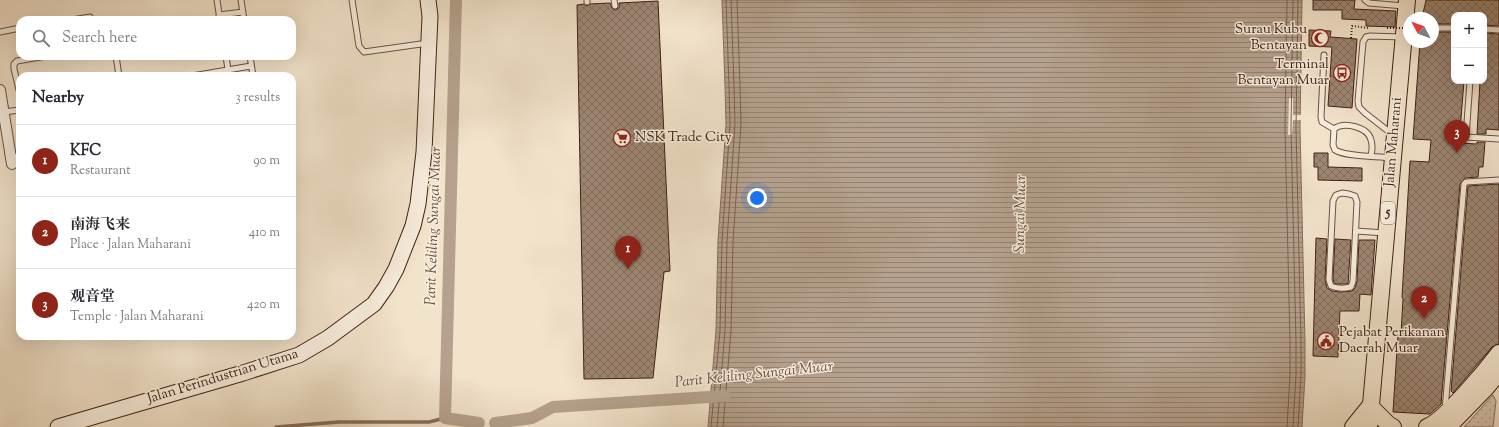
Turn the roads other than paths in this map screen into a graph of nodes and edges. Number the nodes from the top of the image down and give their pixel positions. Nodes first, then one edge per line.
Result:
1 (217, 0) edge
2 (241, 0) edge
3 (352, 0) edge
4 (428, 0) edge
5 (1365, 0) edge
6 (1378, 2) edge
7 (1407, 3) edge
8 (243, 12) junction
9 (220, 16) edge
10 (228, 16) edge
11 (244, 16) edge
12 (1439, 28) edge
13 (1451, 28) edge
14 (16, 29) edge
15 (1487, 29) edge
16 (1499, 30) edge
17 (0, 32) edge
18 (1403, 32) edge
19 (428, 43) junction
20 (1404, 48) edge
21 (1324, 55) dead end
22 (23, 60) edge
23 (117, 60) edge
24 (227, 60) edge
25 (250, 60) edge
26 (251, 66) junction
27 (228, 70) junction
28 (118, 72) edge
29 (216, 72) edge
30 (252, 72) edge
31 (16, 77) edge
32 (1470, 84) edge
33 (0, 90) edge
34 (16, 110) edge
35 (4, 112) junction
36 (1334, 129) junction
37 (1395, 136) junction
38 (1499, 138) edge
39 (1371, 156) junction
40 (1393, 158) junction
41 (14, 159) edge
42 (1499, 180) edge
43 (1356, 231) junction
44 (1386, 233) junction
45 (1499, 353) edge
46 (1499, 372) edge
47 (1370, 406) junction
48 (1446, 421) edge
49 (58, 427) edge
50 (1353, 427) edge
51 (1369, 427) edge
52 (1393, 427) edge
53 (1427, 427) edge

1 - 9 lane
2 - 8 lane
3 - 19 lane
4 - 19 street, Jalan Perindustrian Utama
5 - 6 lane
6 - 7 lane
8 - 10 lane
8 - 11 lane
12 - 13 lane
14 - 17 lane
15 - 16 lane
18 - 37 lane
19 - 49 street, Jalan Perindustrian Utama
20 - 37 main road, Jalan Maharani / 5
21 - 36 lane
22 - 31 lane
23 - 28 lane
24 - 27 lane
25 - 26 lane
26 - 27 lane
26 - 30 lane
27 - 29 lane
32 - 38 lane
33 - 35 street
34 - 35 lane
35 - 41 street
36 - 39 lane
36 - 39 lane
37 - 40 main road, Jalan Maharani / 5
39 - 40 lane
40 - 44 main road, Jalan Maharani / 5
42 - 48 lane
43 - 43 lane
43 - 44 lane
44 - 47 main road, Jalan Maharani / 5
45 - 48 main road
46 - 48 main road
47 - 50 main road
47 - 51 main road, Jalan Maharani / 5
47 - 52 main road
48 - 53 main road

